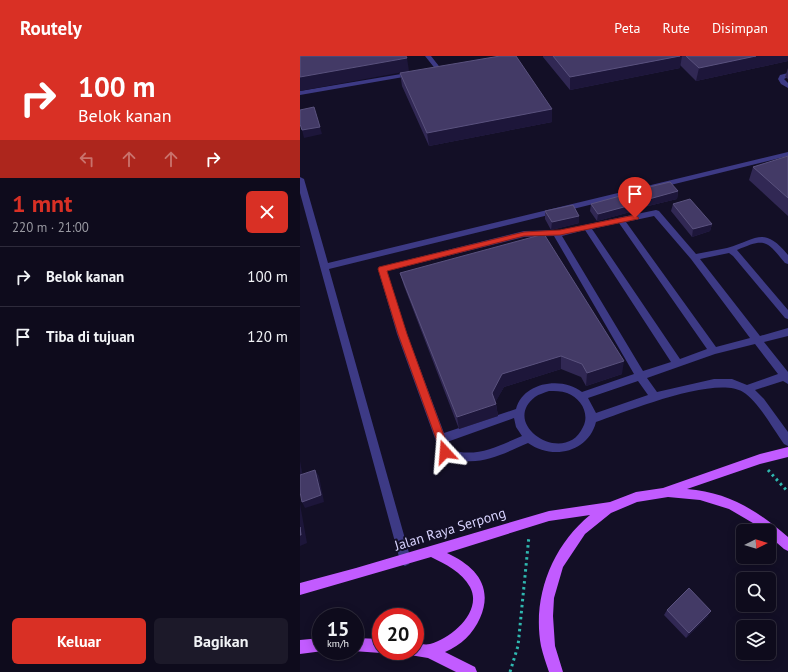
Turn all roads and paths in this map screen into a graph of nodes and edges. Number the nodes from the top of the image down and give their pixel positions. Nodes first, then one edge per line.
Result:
1 (428, 56) edge
2 (446, 68) edge
3 (439, 70) junction
4 (431, 71) edge
5 (423, 72) edge
6 (788, 75) edge
7 (788, 86) edge
8 (300, 93) edge
9 (788, 154) edge
10 (300, 178) edge
11 (303, 200) edge
12 (621, 221) junction
13 (588, 227) junction
14 (560, 233) junction
15 (730, 250) junction
16 (694, 258) junction
17 (788, 261) edge
18 (325, 267) junction
19 (788, 316) edge
20 (788, 332) edge
21 (758, 340) junction
22 (714, 351) junction
23 (677, 363) junction
24 (640, 376) junction
25 (786, 378) edge
26 (747, 389) junction
27 (581, 396) junction
28 (655, 397) junction
29 (519, 412) junction
30 (592, 419) junction
31 (529, 438) junction
32 (441, 439) junction
33 (788, 441) edge
34 (788, 452) edge
35 (760, 459) junction
36 (665, 491) junction
37 (788, 492) edge
38 (610, 506) junction
39 (526, 523) junction
40 (788, 545) edge
41 (430, 551) junction
42 (405, 560) junction
43 (300, 589) edge
44 (312, 646) edge
45 (300, 647) edge
46 (424, 651) edge
47 (429, 651) junction
48 (470, 672) edge
49 (510, 672) edge
50 (556, 672) edge

1 - 3 lane
2 - 3 lane
3 - 4 lane
5 - 8 lane
6 - 7 lane
9 - 18 lane
10 - 11 lane
11 - 18 lane
12 - 13 lane
12 - 16 lane
12 - 22 lane
13 - 14 lane
13 - 23 lane
14 - 24 lane
14 - 32 lane
15 - 16 lane
15 - 17 lane
15 - 19 lane
16 - 21 lane
18 - 42 lane
20 - 21 lane
21 - 22 lane
21 - 25 lane
22 - 23 lane
23 - 24 lane
24 - 27 lane
24 - 28 lane
25 - 26 lane
26 - 28 lane
26 - 33 lane
27 - 29 lane
27 - 30 lane
28 - 30 lane
29 - 31 lane
29 - 32 lane
30 - 31 lane
31 - 32 lane
34 - 35 main road
35 - 36 main road
35 - 37 path
36 - 38 main road
36 - 40 main road
38 - 39 main road, Jalan Raya Serpong
38 - 50 main road
39 - 41 main road, Jalan Raya Serpong
39 - 49 path
41 - 42 main road, Jalan Raya Serpong
41 - 47 main road
42 - 43 main road, Jalan Raya Serpong
44 - 45 main road
46 - 47 main road
47 - 48 main road

